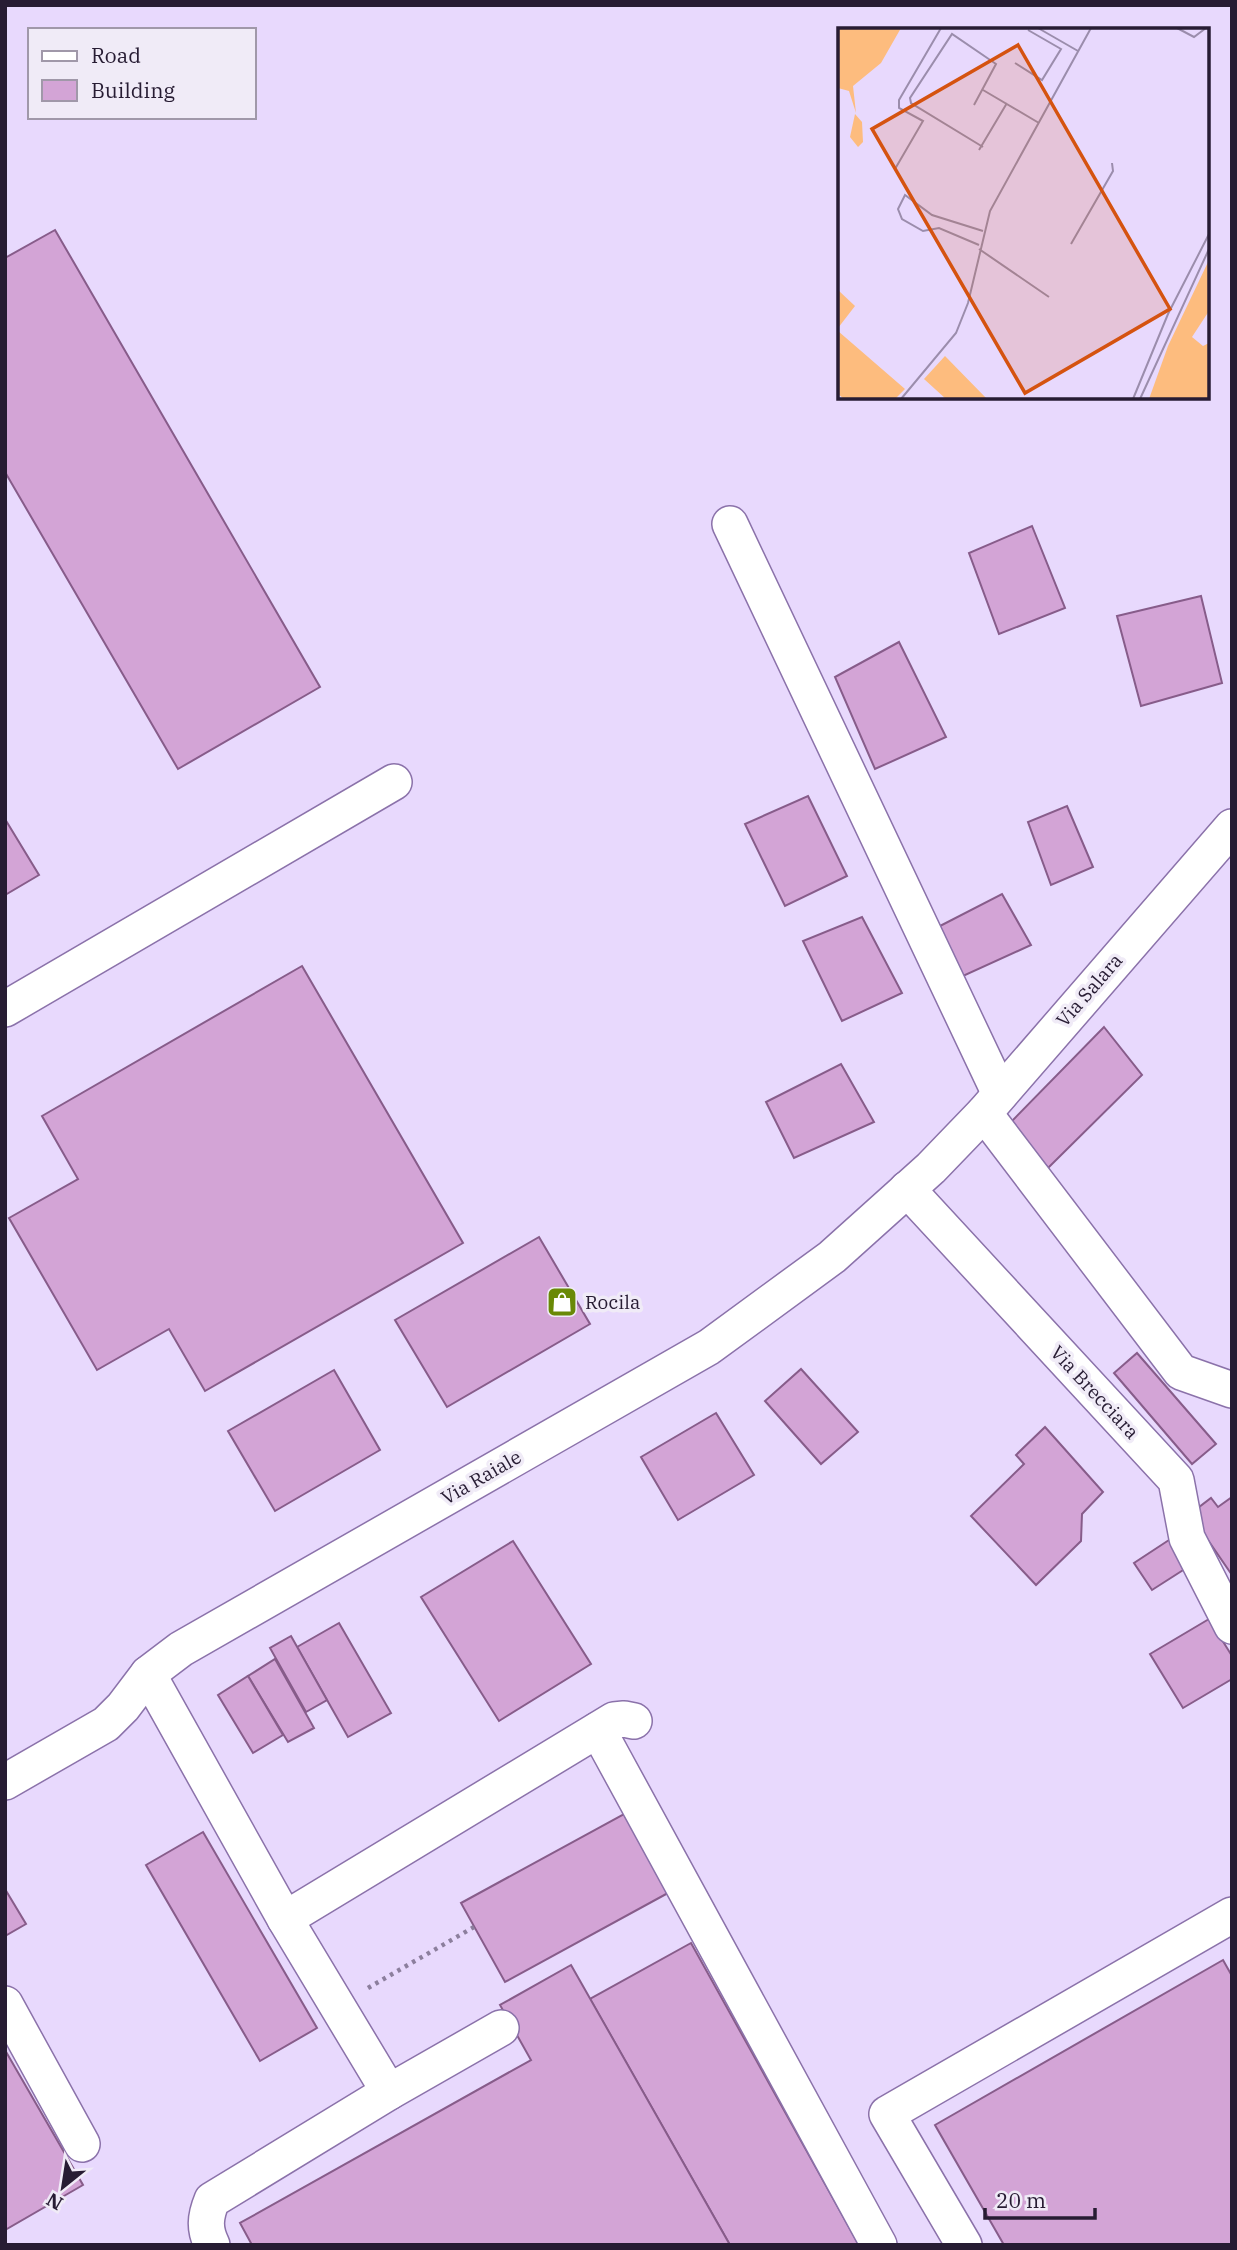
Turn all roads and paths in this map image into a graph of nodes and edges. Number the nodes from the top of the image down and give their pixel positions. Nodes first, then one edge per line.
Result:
1 (730, 524) dead end
2 (394, 782) dead end
3 (1232, 827) edge
4 (5, 1009) edge
5 (992, 1103) junction
6 (945, 1153) joint
7 (907, 1189) junction
8 (1232, 1390) edge
9 (1232, 1626) edge
10 (148, 1674) junction
11 (634, 1721) dead end
12 (598, 1730) junction
13 (5, 1782) edge
14 (1232, 1915) edge
15 (285, 1919) junction
16 (474, 1927) dead end
17 (5, 2004) edge
18 (337, 2006) junction
19 (501, 2028) dead end
20 (389, 2092) junction
21 (82, 2144) dead end
22 (212, 2245) edge
23 (879, 2245) edge
24 (964, 2245) edge

1 - 5 street
2 - 4 street
3 - 5 street, Via Salara
5 - 6 street, Via Salara
5 - 8 street
6 - 7 street, Via Raiale
7 - 9 street, Via Brecciara
7 - 10 street, Via Raiale
10 - 13 street, Via Raiale
10 - 15 street
11 - 12 street
12 - 15 street
12 - 23 street
14 - 24 street
15 - 18 street
16 - 18 path
17 - 21 street
18 - 20 street
19 - 20 street
20 - 22 street

